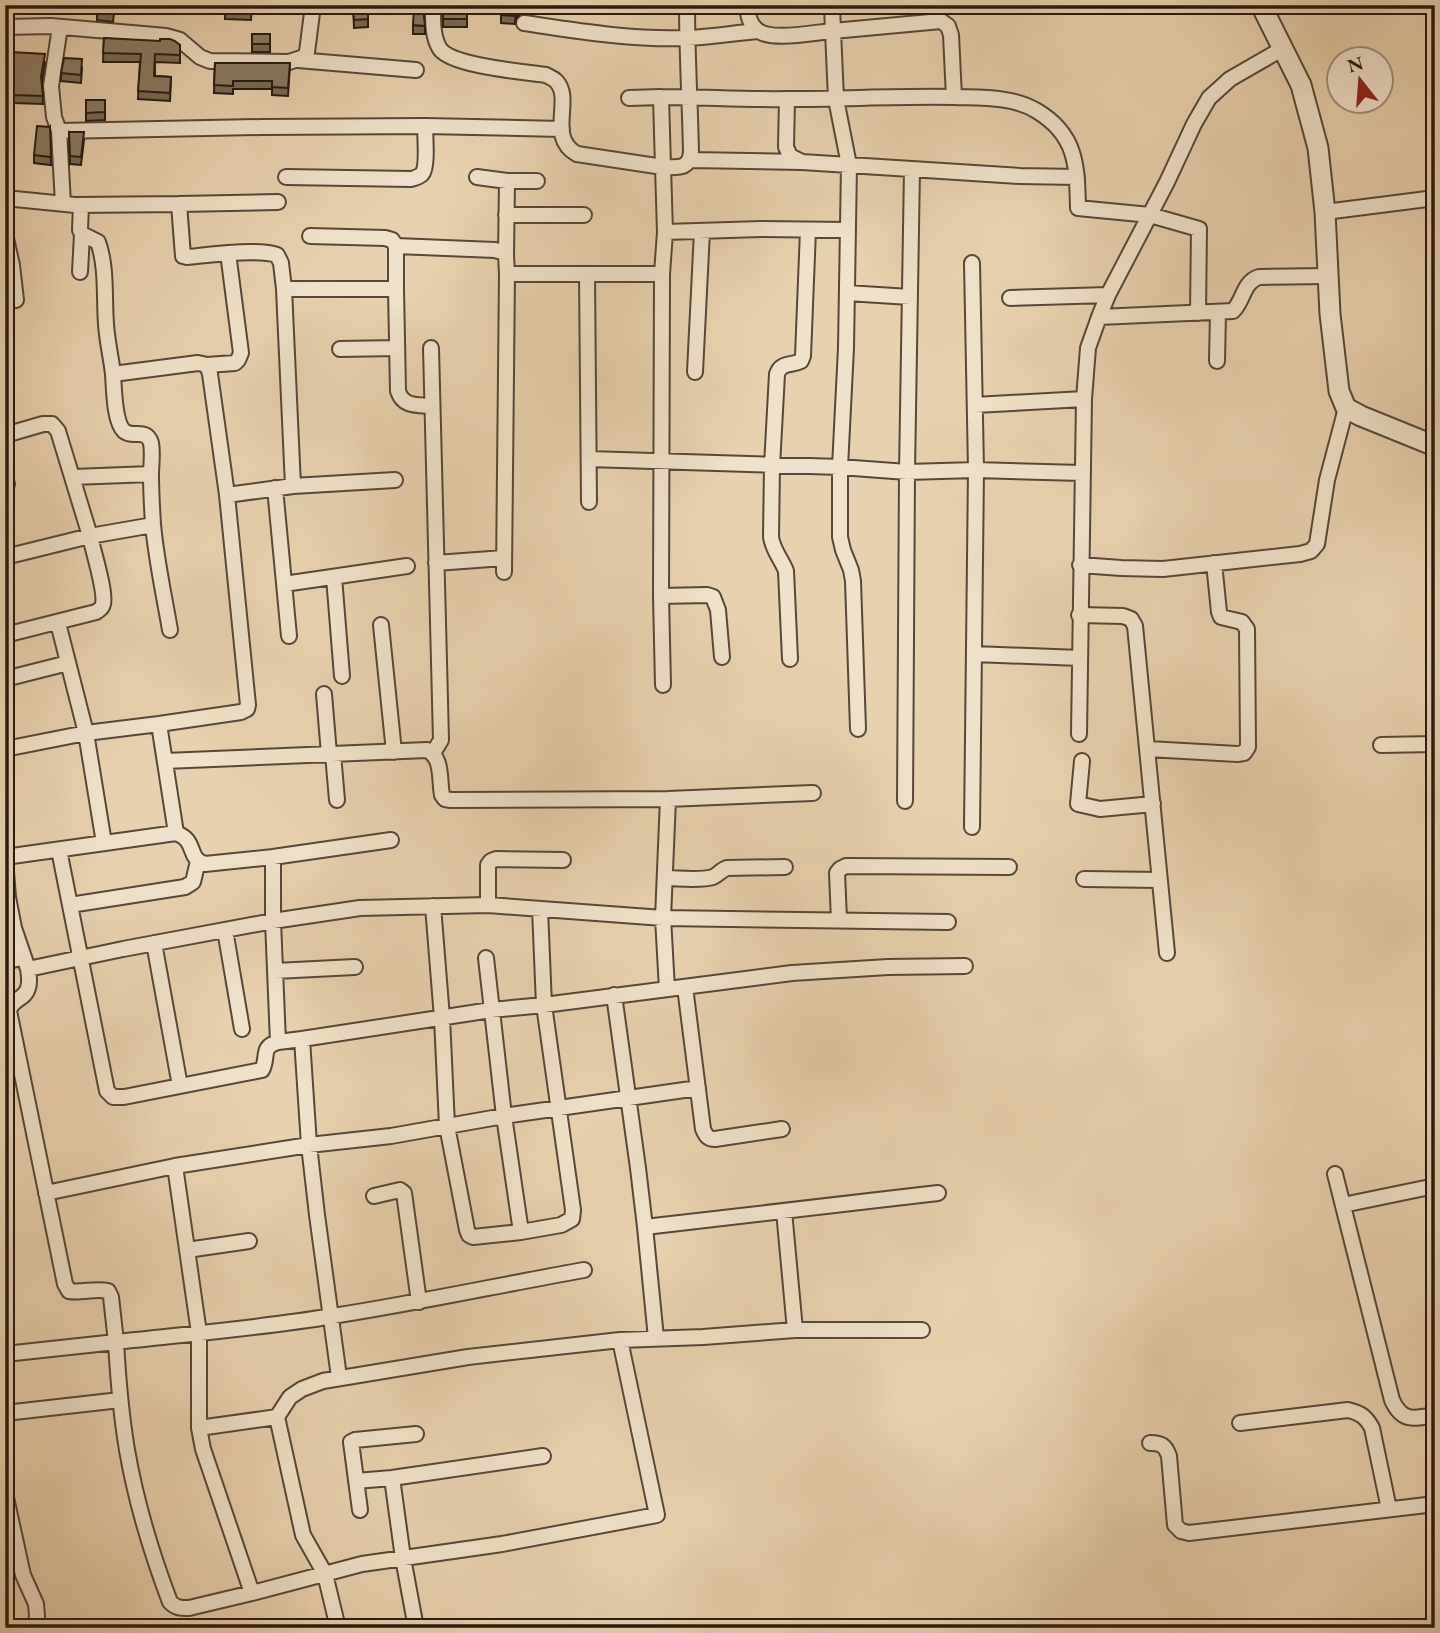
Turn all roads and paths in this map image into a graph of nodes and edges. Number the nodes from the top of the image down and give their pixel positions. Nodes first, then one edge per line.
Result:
1 (313, 5) edge
2 (410, 5) edge
3 (687, 5) edge
4 (747, 5) edge
5 (832, 5) edge
6 (1261, 5) edge
7 (433, 6) edge
8 (524, 23) dead end
9 (5, 27) edge
10 (60, 27) junction
11 (758, 31) junction
12 (833, 31) junction
13 (687, 38) junction
14 (1282, 49) junction
15 (298, 60) junction
16 (416, 70) dead end
17 (661, 97) junction
18 (690, 97) junction
19 (954, 97) junction
20 (629, 98) dead end
21 (788, 99) junction
22 (836, 99) junction
23 (425, 126) junction
24 (562, 129) junction
25 (59, 131) junction
26 (690, 160) junction
27 (802, 162) junction
28 (849, 165) junction
29 (663, 167) junction
30 (912, 169) junction
31 (286, 177) dead end
32 (477, 177) dead end
33 (1077, 177) junction
34 (507, 181) junction
35 (537, 181) dead end
36 (5, 198) edge
37 (1435, 198) edge
38 (278, 202) dead end
39 (63, 204) junction
40 (179, 204) junction
41 (82, 205) junction
42 (1325, 212) junction
43 (506, 215) junction
44 (584, 215) dead end
45 (1150, 215) junction
46 (808, 230) junction
47 (848, 230) junction
48 (702, 231) junction
49 (665, 232) junction
50 (5, 234) edge
51 (82, 234) junction
52 (310, 236) dead end
53 (396, 246) junction
54 (228, 253) junction
55 (506, 256) junction
56 (972, 263) dead end
57 (80, 272) dead end
58 (507, 274) junction
59 (662, 274) junction
60 (587, 275) junction
61 (1328, 276) junction
62 (284, 289) junction
63 (396, 289) junction
64 (847, 293) junction
65 (1108, 295) junction
66 (910, 298) junction
67 (1010, 298) dead end
68 (16, 300) dead end
69 (1198, 313) junction
70 (1218, 313) junction
71 (1098, 317) junction
72 (397, 348) junction
73 (431, 348) dead end
74 (340, 349) dead end
75 (1217, 361) dead end
76 (206, 365) junction
77 (695, 372) dead end
78 (113, 374) junction
79 (1084, 399) junction
80 (975, 405) junction
81 (432, 406) junction
82 (1346, 408) junction
83 (5, 435) edge
84 (1435, 446) edge
85 (589, 459) junction
86 (662, 461) junction
87 (772, 466) junction
88 (840, 467) junction
89 (976, 470) junction
90 (907, 472) junction
91 (1082, 473) junction
92 (151, 474) junction
93 (73, 477) junction
94 (5, 478) edge
95 (395, 480) dead end
96 (293, 486) junction
97 (5, 488) edge
98 (275, 488) junction
99 (227, 495) junction
100 (589, 502) dead end
101 (153, 525) junction
102 (90, 536) junction
103 (6, 553) edge
104 (436, 563) junction
105 (1214, 563) junction
106 (1080, 565) junction
107 (407, 566) dead end
108 (334, 577) junction
109 (284, 584) junction
110 (661, 596) junction
111 (1079, 615) junction
112 (58, 622) junction
113 (382, 625) dead end
114 (170, 630) dead end
115 (5, 635) edge
116 (289, 636) dead end
117 (974, 654) junction
118 (722, 657) dead end
119 (1080, 658) junction
120 (790, 659) dead end
121 (68, 663) junction
122 (342, 676) dead end
123 (5, 679) edge
124 (663, 685) dead end
125 (324, 694) dead end
126 (159, 724) junction
127 (858, 729) dead end
128 (86, 733) junction
129 (1079, 734) dead end
130 (1435, 744) edge
131 (1381, 746) dead end
132 (1148, 749) junction
133 (5, 750) edge
134 (394, 751) junction
135 (433, 753) junction
136 (331, 754) junction
137 (165, 761) junction
138 (1082, 761) dead end
139 (813, 793) dead end
140 (668, 799) junction
141 (337, 800) dead end
142 (905, 801) dead end
143 (1153, 804) junction
144 (972, 827) dead end
145 (176, 833) junction
146 (391, 840) dead end
147 (104, 843) junction
148 (59, 850) junction
149 (273, 857) junction
150 (5, 858) edge
151 (563, 860) dead end
152 (198, 861) junction
153 (785, 867) dead end
154 (1009, 867) dead end
155 (665, 878) junction
156 (1084, 879) dead end
157 (1160, 880) junction
158 (70, 905) junction
159 (488, 905) junction
160 (433, 906) junction
161 (540, 909) junction
162 (663, 918) junction
163 (839, 920) junction
164 (272, 921) junction
165 (948, 922) dead end
166 (225, 930) junction
167 (154, 943) junction
168 (1167, 953) dead end
169 (80, 958) junction
170 (486, 958) dead end
171 (5, 961) edge
172 (26, 963) junction
173 (965, 966) dead end
174 (355, 967) dead end
175 (275, 971) junction
176 (685, 987) junction
177 (667, 989) junction
178 (614, 995) junction
179 (544, 1005) junction
180 (491, 1010) junction
181 (442, 1018) junction
182 (242, 1029) dead end
183 (302, 1040) junction
184 (278, 1042) junction
185 (180, 1086) junction
186 (698, 1088) junction
187 (629, 1098) junction
188 (558, 1107) junction
189 (504, 1116) junction
190 (447, 1126) junction
191 (782, 1129) dead end
192 (309, 1145) junction
193 (175, 1166) junction
194 (1335, 1174) dead end
195 (1435, 1186) edge
196 (46, 1193) junction
197 (938, 1193) dead end
198 (374, 1196) dead end
199 (1343, 1205) junction
200 (784, 1211) junction
201 (645, 1227) junction
202 (521, 1232) junction
203 (249, 1241) dead end
204 (187, 1250) junction
205 (584, 1270) dead end
206 (419, 1302) junction
207 (330, 1317) junction
208 (794, 1330) junction
209 (922, 1331) dead end
210 (199, 1333) junction
211 (656, 1338) junction
212 (620, 1340) junction
213 (116, 1342) junction
214 (5, 1354) edge
215 (339, 1377) junction
216 (120, 1400) junction
217 (5, 1413) edge
218 (1435, 1415) edge
219 (276, 1417) junction
220 (1240, 1423) dead end
221 (199, 1428) junction
222 (416, 1434) dead end
223 (1150, 1443) dead end
224 (543, 1456) dead end
225 (392, 1478) junction
226 (356, 1481) junction
227 (6, 1498) edge
228 (1435, 1504) edge
229 (1390, 1509) junction
230 (360, 1510) dead end
231 (402, 1558) junction
232 (325, 1574) junction
233 (252, 1593) junction
234 (35, 1628) edge
235 (338, 1628) edge
236 (416, 1628) edge

1 - 15 street
2 - 7 street
3 - 13 street
4 - 11 street
5 - 12 street
6 - 14 street
7 - 24 street
8 - 13 street
9 - 10 street
10 - 15 street
10 - 25 street
11 - 12 street
11 - 13 street
12 - 19 street
12 - 22 street
13 - 18 street
14 - 42 street
14 - 45 street
15 - 16 street
17 - 18 street
17 - 20 street
17 - 29 street
18 - 21 street
18 - 26 street
19 - 22 street
19 - 33 street
21 - 22 street
21 - 27 street
22 - 28 street
23 - 24 street
23 - 25 street
23 - 31 street
24 - 29 street
25 - 39 street
26 - 27 street
26 - 29 street
27 - 28 street
28 - 30 street
28 - 47 street
29 - 49 street
30 - 33 street
30 - 66 street
32 - 34 street
33 - 45 street
34 - 35 street
34 - 43 street
36 - 39 street
37 - 42 street
38 - 40 street
39 - 41 street
40 - 41 street
40 - 54 street
41 - 51 street
42 - 61 street
43 - 44 street
43 - 55 street
45 - 65 street
45 - 69 street
46 - 47 street
46 - 48 street
46 - 87 street
47 - 64 street
48 - 49 street
48 - 77 street
49 - 59 street
50 - 68 street
51 - 57 street
51 - 78 street
52 - 53 street
53 - 55 street
53 - 63 street
54 - 62 street
54 - 76 street
55 - 58 street
56 - 80 street
58 - 60 street
58 - 104 street
59 - 60 street
59 - 86 street
60 - 85 street
61 - 70 street
61 - 82 street
62 - 63 street
62 - 96 street
63 - 72 street
64 - 66 street
64 - 88 street
65 - 67 street
65 - 71 street
66 - 90 street
69 - 70 street
69 - 71 street
70 - 75 street
71 - 79 street
72 - 74 street
72 - 81 street
73 - 81 street
76 - 78 street
76 - 99 street
78 - 92 street
79 - 80 street
79 - 91 street
80 - 89 street
81 - 104 street
82 - 84 street
82 - 105 street
83 - 93 street
85 - 86 street
85 - 100 street
86 - 87 street
86 - 110 street
87 - 88 street
87 - 120 street
88 - 90 street
88 - 127 street
89 - 90 street
89 - 91 street
89 - 117 street
90 - 142 street
91 - 106 street
92 - 93 street
92 - 101 street
93 - 102 street
94 - 97 street
95 - 96 street
96 - 98 street
98 - 99 street
98 - 109 street
99 - 126 street
101 - 102 street
101 - 114 street
102 - 103 street
102 - 112 street
104 - 135 street
105 - 106 street
105 - 132 street
106 - 111 street
107 - 108 street
108 - 109 street
108 - 122 street
109 - 116 street
110 - 118 street
110 - 124 street
111 - 119 street
111 - 132 street
112 - 115 street
112 - 121 street
113 - 134 street
117 - 119 street
117 - 144 street
119 - 129 street
121 - 123 street
121 - 128 street
125 - 136 street
126 - 128 street
126 - 137 street
128 - 133 street
128 - 147 street
130 - 131 street
132 - 143 street
134 - 135 street
134 - 136 street
135 - 140 street
136 - 137 street
136 - 141 street
137 - 145 street
138 - 143 street
139 - 140 street
140 - 155 street
143 - 157 street
145 - 147 street
145 - 152 street
146 - 149 street
147 - 148 street
148 - 150 street
148 - 158 street
149 - 152 street
149 - 164 street
150 - 172 street
151 - 159 street
152 - 158 street
153 - 155 street
154 - 163 street
155 - 162 street
156 - 157 street
157 - 168 street
158 - 169 street
159 - 160 street
159 - 161 street
160 - 164 street
160 - 181 street
161 - 162 street
161 - 179 street
162 - 163 street
162 - 177 street
163 - 165 street
164 - 166 street
164 - 175 street
166 - 167 street
166 - 182 street
167 - 169 street
167 - 185 street
169 - 172 street
169 - 185 street
170 - 180 street
171 - 172 street
172 - 196 street
173 - 176 street
174 - 175 street
175 - 184 street
176 - 177 street
176 - 186 street
177 - 178 street
178 - 179 street
178 - 187 street
179 - 180 street
179 - 188 street
180 - 181 street
180 - 189 street
181 - 183 street
181 - 190 street
183 - 184 street
183 - 192 street
184 - 185 street
186 - 187 street
186 - 191 street
187 - 188 street
187 - 201 street
188 - 189 street
188 - 202 street
189 - 190 street
189 - 202 street
190 - 192 street
190 - 202 street
192 - 193 street
192 - 207 street
193 - 196 street
193 - 204 street
194 - 199 street
195 - 199 street
196 - 213 street
197 - 200 street
198 - 206 street
199 - 218 street
200 - 201 street
200 - 208 street
201 - 211 street
203 - 204 street
204 - 210 street
205 - 206 street
206 - 207 street
207 - 210 street
207 - 215 street
208 - 209 street
208 - 211 street
210 - 213 street
210 - 221 street
211 - 212 street
212 - 215 street
212 - 231 street
213 - 214 street
213 - 216 street
215 - 219 street
216 - 217 street
216 - 233 street
219 - 221 street
219 - 232 street
220 - 229 street
221 - 233 street
222 - 226 street
223 - 229 street
224 - 225 street
225 - 226 street
225 - 231 street
226 - 230 street
227 - 234 street
228 - 229 street
231 - 232 street
231 - 236 street
232 - 233 street
232 - 235 street

